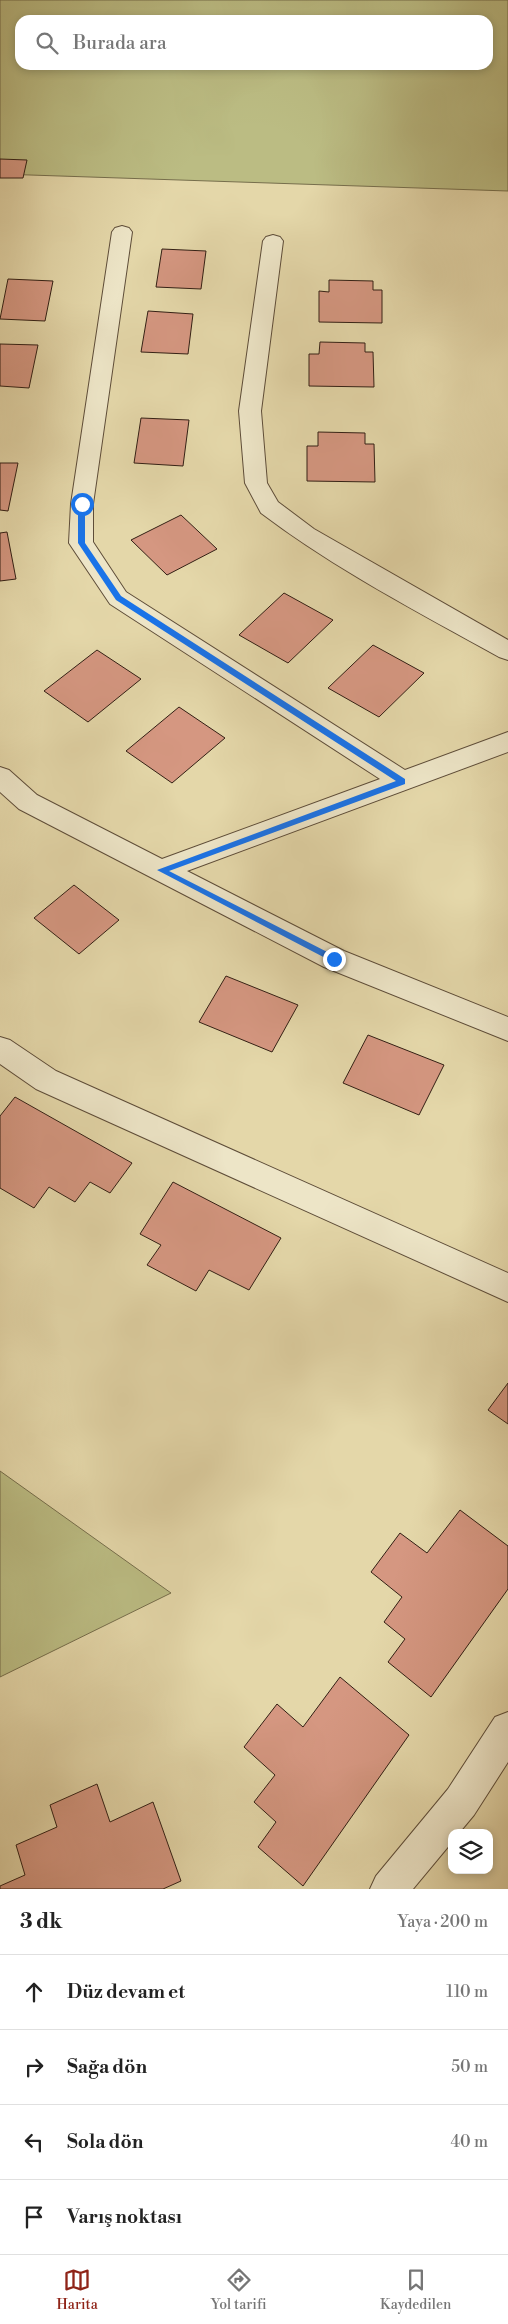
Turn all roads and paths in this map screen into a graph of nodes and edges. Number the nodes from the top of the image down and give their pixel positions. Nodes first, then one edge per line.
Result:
1 (122, 232) dead end
2 (273, 241) dead end
3 (508, 651) edge
4 (508, 742) edge
5 (0, 777) edge
6 (403, 782) junction
7 (161, 870) junction
8 (508, 1029) edge
9 (0, 1049) edge
10 (508, 1288) edge
11 (508, 1730) edge
12 (389, 1889) edge

1 - 6 street
2 - 3 street
4 - 6 street
5 - 7 street
6 - 7 street
7 - 8 street
9 - 10 street
11 - 12 street

